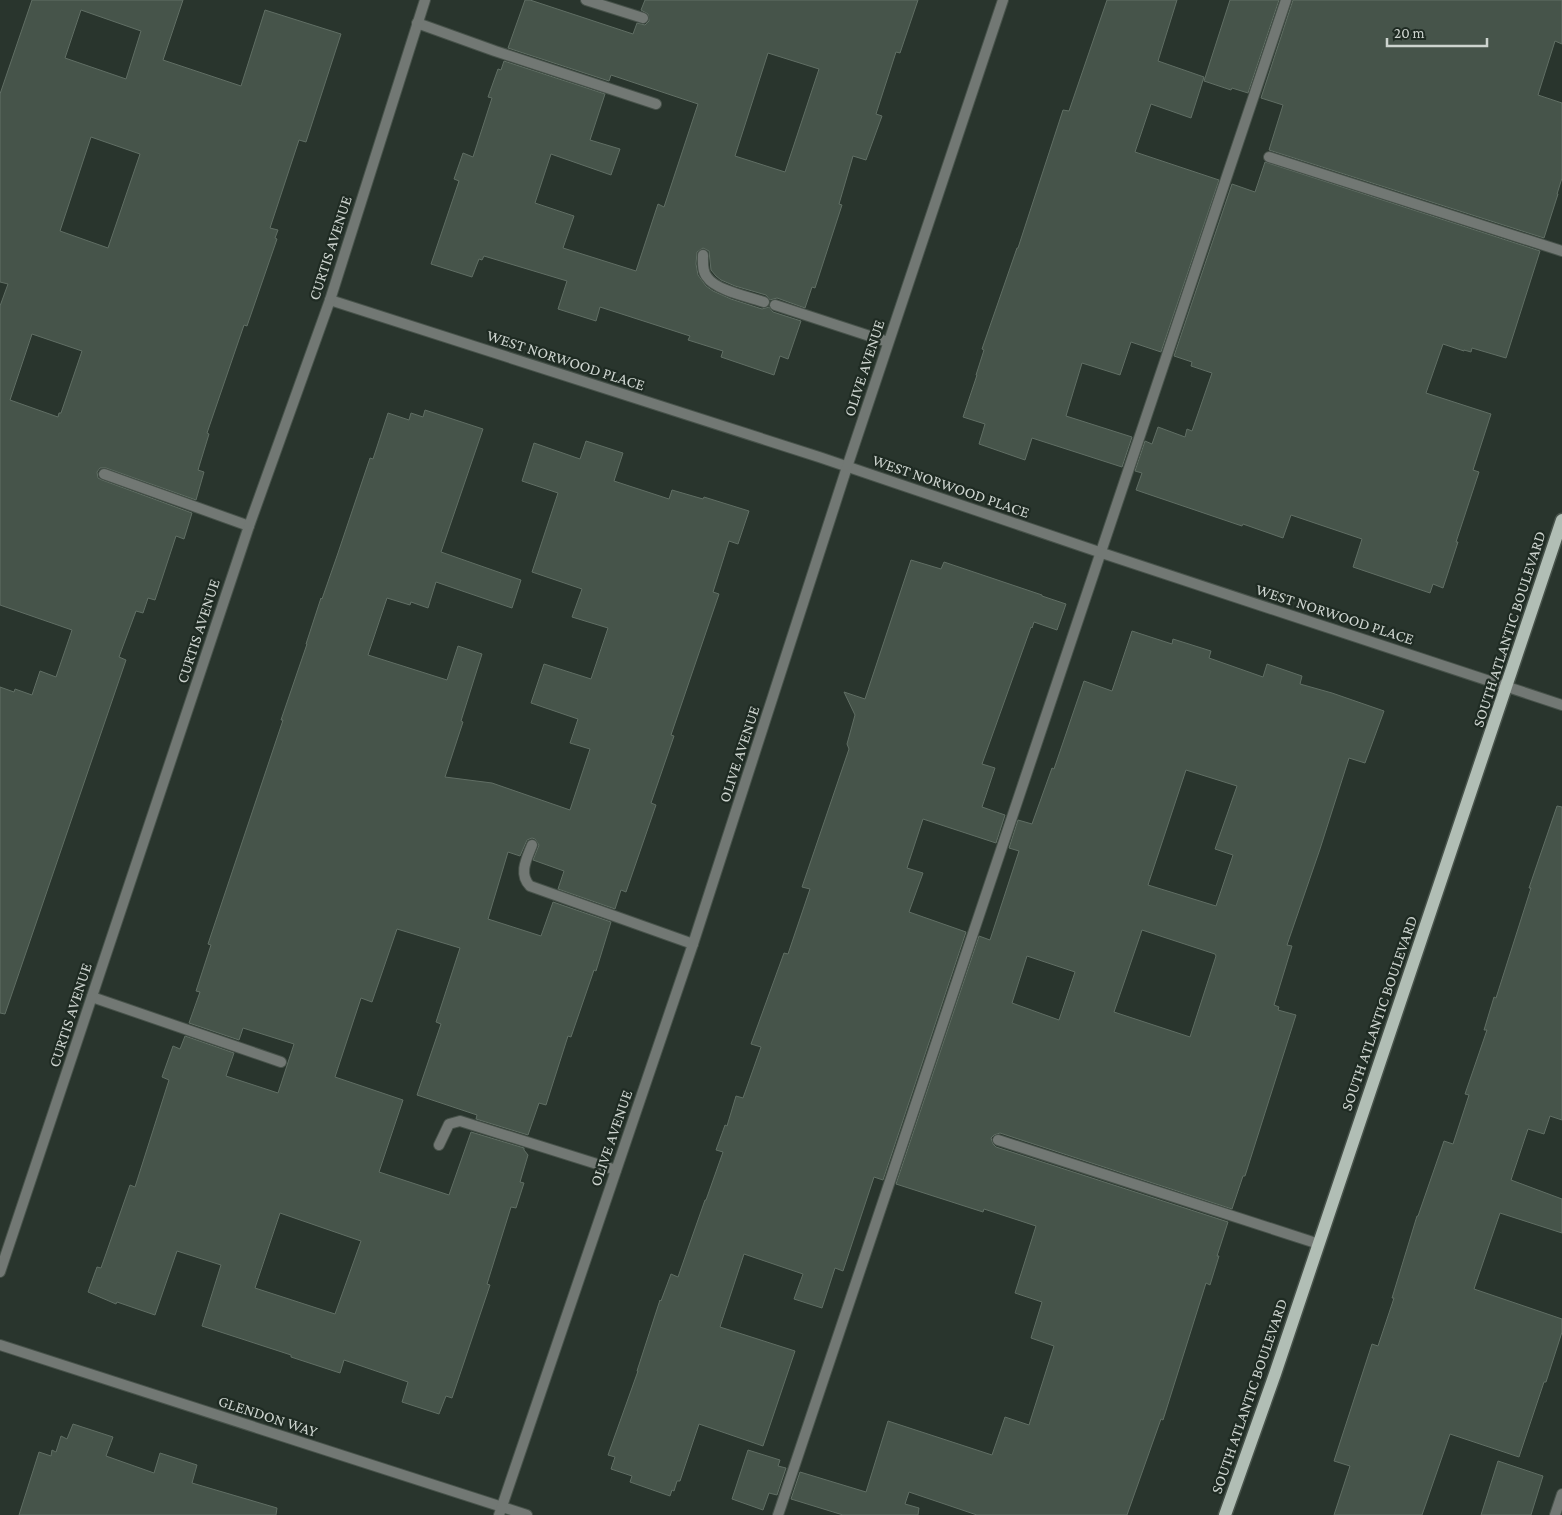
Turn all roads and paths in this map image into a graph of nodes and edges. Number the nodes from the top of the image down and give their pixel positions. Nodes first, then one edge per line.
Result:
1 (425, 0) edge
2 (586, 0) edge
3 (1003, 0) edge
4 (1286, 0) edge
5 (643, 18) dead end
6 (418, 23) junction
7 (656, 104) dead end
8 (1269, 157) dead end
9 (1562, 251) edge
10 (703, 254) dead end
11 (330, 300) junction
12 (764, 302) dead end
13 (775, 305) dead end
14 (888, 342) junction
15 (847, 467) junction
16 (104, 474) dead end
17 (1562, 520) edge
18 (249, 526) junction
19 (1102, 553) junction
20 (1507, 687) junction
21 (1562, 705) edge
22 (532, 845) dead end
23 (693, 944) junction
24 (92, 997) junction
25 (281, 1062) dead end
26 (998, 1140) dead end
27 (439, 1145) dead end
28 (616, 1170) junction
29 (1318, 1244) junction
30 (0, 1272) edge
31 (0, 1345) edge
32 (1562, 1494) edge
33 (501, 1511) edge
34 (527, 1515) edge
35 (778, 1515) edge
36 (1226, 1515) edge
37 (1555, 1515) edge

1 - 6 street, CURTIS AVENUE
2 - 5 street
3 - 14 street, OLIVE AVENUE
4 - 19 street
6 - 7 street
6 - 11 street, CURTIS AVENUE
8 - 9 street
10 - 12 street
11 - 15 street, WEST NORWOOD PLACE
11 - 18 street, CURTIS AVENUE
13 - 14 street
14 - 15 street, OLIVE AVENUE
15 - 19 street, WEST NORWOOD PLACE
15 - 23 street, OLIVE AVENUE
16 - 18 street
17 - 20 main road, SOUTH ATLANTIC BOULEVARD
18 - 24 street, CURTIS AVENUE
19 - 20 street, WEST NORWOOD PLACE
19 - 35 street
20 - 21 street, WEST NORWOOD PLACE
20 - 29 main road, SOUTH ATLANTIC BOULEVARD
22 - 23 street
23 - 28 street, OLIVE AVENUE
24 - 25 street
24 - 30 street, CURTIS AVENUE
26 - 29 street
27 - 28 street
28 - 33 street, OLIVE AVENUE
29 - 36 main road, SOUTH ATLANTIC BOULEVARD
31 - 33 street, GLENDON WAY
32 - 37 street
33 - 34 street, GLENDON WAY

